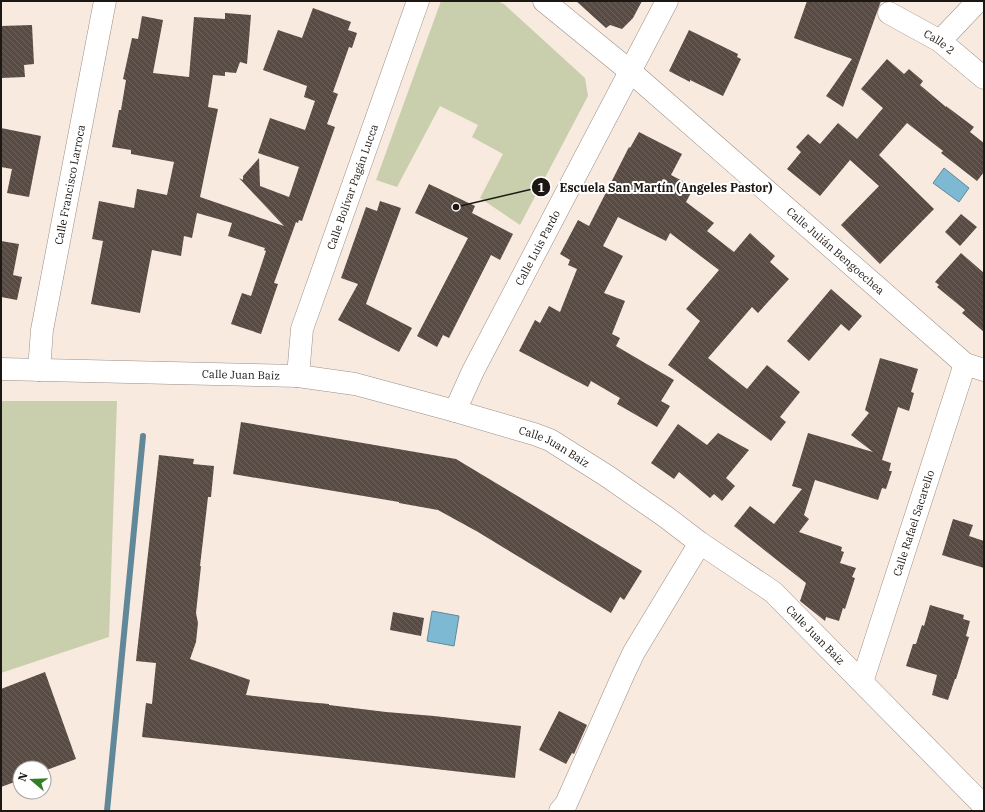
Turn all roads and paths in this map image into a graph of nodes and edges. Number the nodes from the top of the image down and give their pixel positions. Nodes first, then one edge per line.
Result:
1 (106, 1) edge
2 (418, 1) edge
3 (544, 1) edge
4 (667, 1) edge
5 (978, 1) edge
6 (889, 13) dead end
7 (940, 41) junction
8 (631, 72) junction
9 (984, 78) edge
10 (975, 367) edge
11 (1, 369) edge
12 (39, 370) junction
13 (298, 376) junction
14 (455, 411) junction
15 (700, 543) junction
16 (862, 682) junction
17 (984, 806) edge
18 (560, 811) edge

1 - 12 street, Calle Francisco Larroca
2 - 13 street, Calle Bolívar Pagán Lucca
3 - 8 street, Calle Julián Bengoechea
4 - 8 street, Calle Luis Pardo
5 - 7 street
6 - 7 street, Calle 2
7 - 9 street, Calle 2
8 - 10 street, Calle Julián Bengoechea
8 - 14 street, Calle Luis Pardo
10 - 16 street, Calle Rafael Sacarello
11 - 12 street, Calle Juan Baiz
12 - 13 street, Calle Juan Baiz
13 - 14 street, Calle Juan Baiz
14 - 15 street, Calle Juan Baiz
15 - 16 street, Calle Juan Baiz
15 - 18 street
16 - 17 street, Calle Juan Baiz

